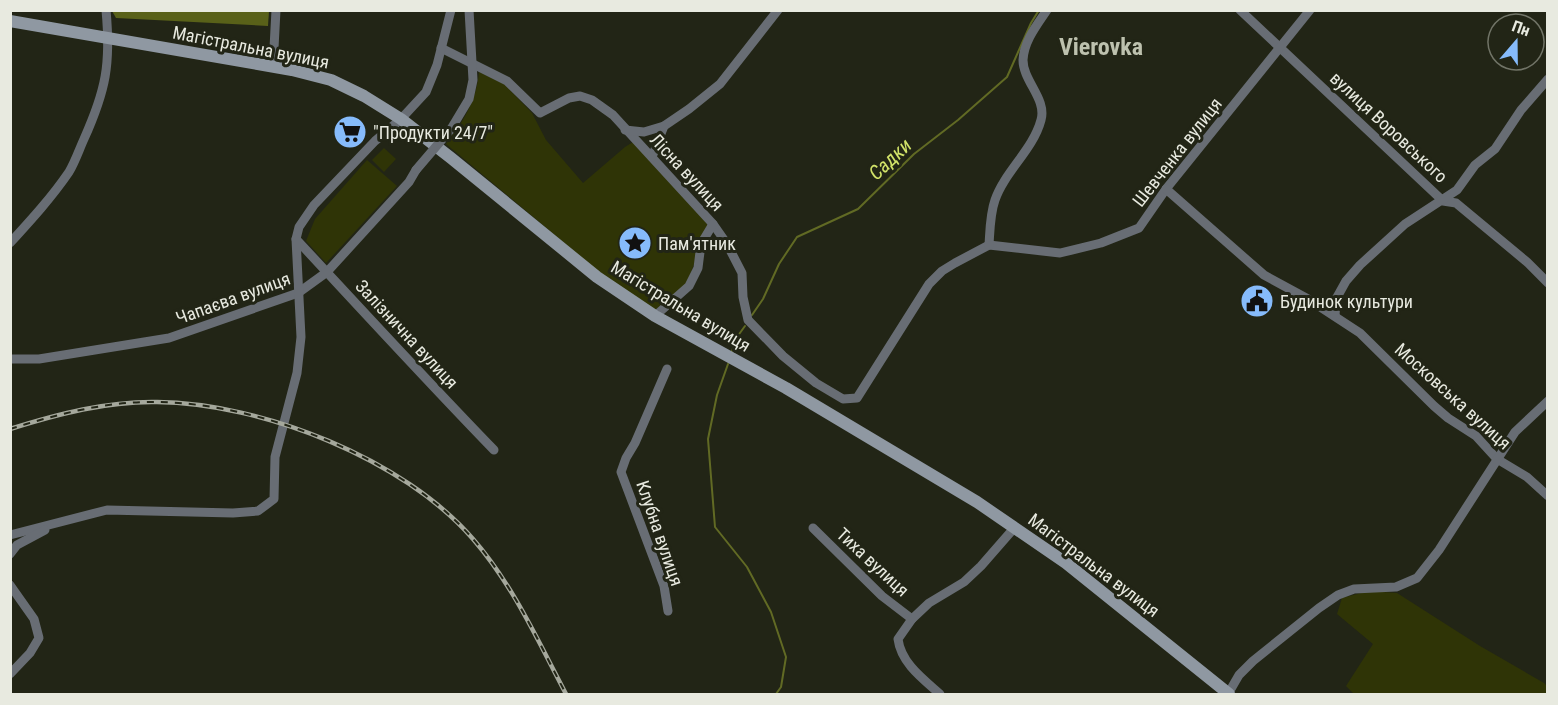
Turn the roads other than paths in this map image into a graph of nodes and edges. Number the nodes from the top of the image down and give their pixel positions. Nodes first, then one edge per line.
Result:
1 (106, 10) edge
2 (276, 10) edge
3 (451, 10) edge
4 (469, 10) edge
5 (778, 10) edge
6 (1047, 10) edge
7 (1240, 10) edge
8 (1310, 10) edge
9 (10, 21) edge
10 (109, 39) junction
11 (441, 48) junction
12 (1281, 48) junction
13 (473, 63) junction
14 (273, 67) junction
15 (1548, 79) edge
16 (401, 119) junction
17 (664, 126) junction
18 (625, 130) junction
19 (652, 157) junction
20 (1166, 189) junction
21 (1457, 190) junction
22 (1443, 201) junction
23 (1456, 203) junction
24 (713, 224) junction
25 (296, 239) junction
26 (10, 243) edge
27 (989, 245) junction
28 (327, 272) junction
29 (1548, 283) edge
30 (298, 293) junction
31 (655, 316) junction
32 (1335, 316) junction
33 (10, 359) edge
34 (667, 369) dead end
35 (1548, 401) edge
36 (494, 450) dead end
37 (1497, 459) junction
38 (1548, 496) edge
39 (58, 523) junction
40 (1015, 527) junction
41 (813, 528) dead end
42 (10, 535) edge
43 (10, 554) edge
44 (10, 585) edge
45 (668, 611) dead end
46 (912, 619) junction
47 (10, 674) edge
48 (940, 694) edge
49 (1228, 694) edge

1 - 10 street
2 - 14 street
3 - 11 street
4 - 13 street, Чапаєва вулиця
5 - 17 street
6 - 27 street
7 - 12 street, вулиця Воровського
8 - 12 street, Шевченка вулиця
9 - 10 main road, Магістральна вулиця
10 - 14 main road, Магістральна вулиця
10 - 26 street
11 - 13 street
11 - 16 street
12 - 20 street, Шевченка вулиця
12 - 22 street, вулиця Воровського
13 - 18 street, Лісна вулиця
13 - 28 street, Чапаєва вулиця, bridge
14 - 16 main road, Магістральна вулиця
15 - 21 street
16 - 25 street
16 - 31 main road, Магістральна вулиця
17 - 18 street
17 - 19 street
18 - 19 street, Лісна вулиця
19 - 24 street, Лісна вулиця
20 - 27 street, Шевченка вулиця
20 - 32 street, Московська вулиця
21 - 22 street
21 - 23 street
22 - 23 street, вулиця Воровського
22 - 32 street
23 - 29 street, вулиця Воровського
24 - 27 street, Лісна вулиця
24 - 31 street
25 - 28 street, Залізнична вулиця
25 - 30 street
28 - 30 street, Чапаєва вулиця
28 - 36 street, Залізнична вулиця
30 - 33 street, Чапаєва вулиця
30 - 39 street
31 - 40 main road, Магістральна вулиця
32 - 37 street, Московська вулиця
34 - 45 street, Клубна вулиця
35 - 37 street
37 - 38 street, Московська вулиця
37 - 49 street
39 - 42 street
39 - 43 street
40 - 46 street, Тиха вулиця
40 - 49 main road, Магістральна вулиця
41 - 46 street, Тиха вулиця
44 - 47 street
46 - 48 street, Тиха вулиця

